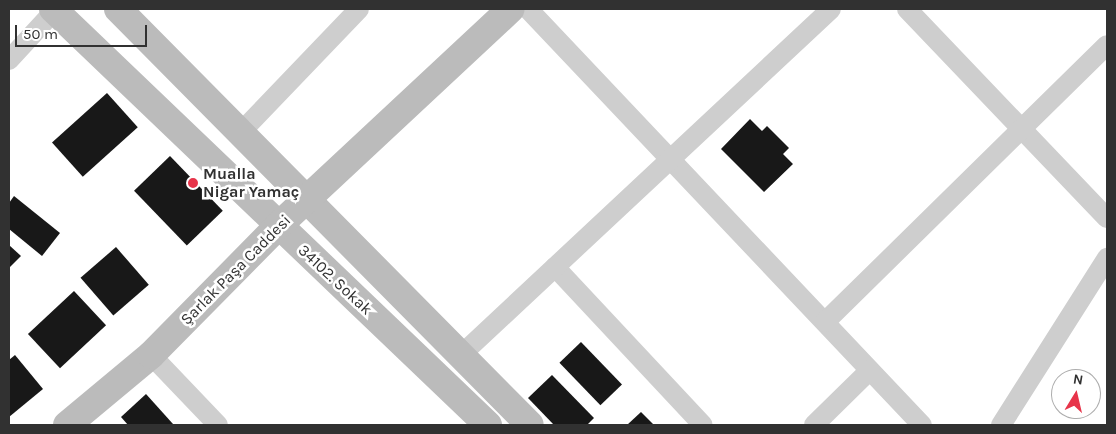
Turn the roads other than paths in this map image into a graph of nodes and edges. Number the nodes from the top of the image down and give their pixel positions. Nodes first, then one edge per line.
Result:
1 (55, 9) edge
2 (118, 9) edge
3 (359, 9) edge
4 (512, 9) edge
5 (528, 9) edge
6 (832, 9) edge
7 (907, 9) edge
8 (1107, 45) edge
9 (9, 60) edge
10 (1023, 127) junction
11 (242, 131) junction
12 (670, 159) junction
13 (311, 200) junction
14 (1107, 218) edge
15 (278, 226) junction
16 (1107, 258) edge
17 (555, 267) junction
18 (825, 322) junction
19 (462, 354) junction
20 (151, 355) junction
21 (870, 370) junction
22 (502, 395) junction
23 (482, 423) edge
24 (67, 425) edge
25 (218, 425) edge
26 (530, 425) edge
27 (703, 425) edge
28 (814, 425) edge
29 (922, 425) edge
30 (1001, 425) edge

1 - 9 street
1 - 15 street, 34102. Sokak
2 - 11 street
3 - 11 street
4 - 13 street, Şarlak Paşa Caddesi
5 - 12 street
6 - 12 street
7 - 10 street
8 - 10 street
10 - 14 street
10 - 18 street
11 - 13 street
12 - 17 street
12 - 18 street
13 - 15 street, Şarlak Paşa Caddesi
13 - 19 street
15 - 20 street, Şarlak Paşa Caddesi
15 - 23 street, 34102. Sokak
16 - 30 street
17 - 19 street
17 - 27 street
18 - 21 street
19 - 22 street
20 - 24 street, Şarlak Paşa Caddesi
20 - 25 street
21 - 28 street
21 - 29 street
22 - 23 street
22 - 26 street

